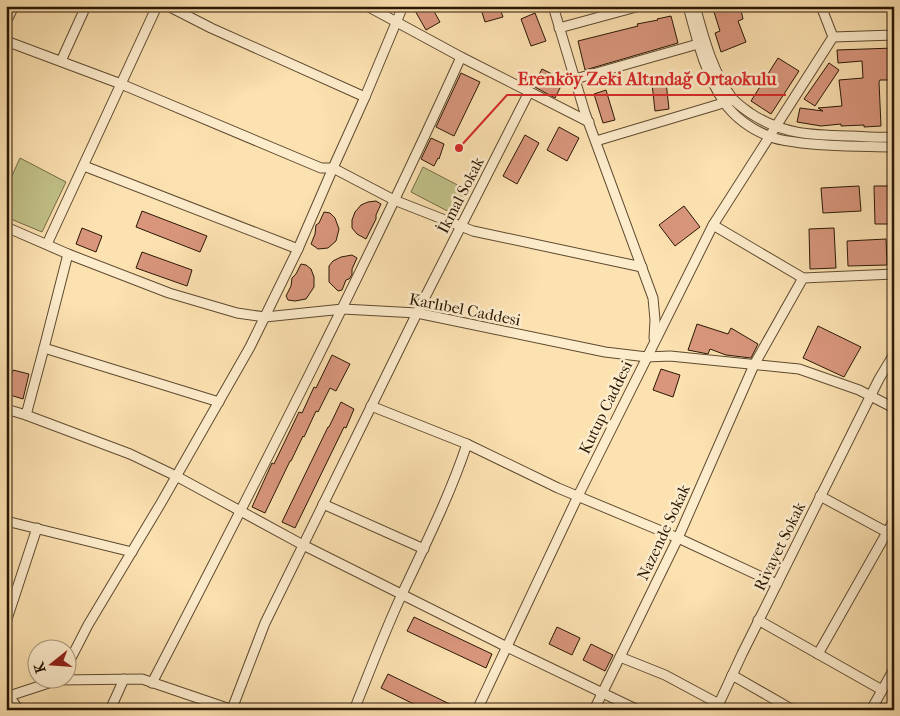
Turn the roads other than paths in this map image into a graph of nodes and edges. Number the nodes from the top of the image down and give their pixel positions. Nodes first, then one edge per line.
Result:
1 (14, 6) edge
2 (86, 6) edge
3 (157, 6) edge
4 (168, 6) edge
5 (367, 6) edge
6 (403, 6) edge
7 (553, 6) edge
8 (640, 6) edge
9 (688, 6) edge
10 (695, 6) edge
11 (821, 6) edge
12 (6, 22) edge
13 (396, 22) junction
14 (559, 28) junction
15 (894, 35) edge
16 (833, 37) junction
17 (6, 41) edge
18 (698, 44) junction
19 (461, 57) junction
20 (60, 61) junction
21 (575, 79) junction
22 (121, 84) junction
23 (529, 92) junction
24 (365, 98) junction
25 (729, 101) junction
26 (589, 122) junction
27 (776, 128) junction
28 (770, 137) junction
29 (894, 137) edge
30 (596, 142) junction
31 (894, 147) edge
32 (84, 166) junction
33 (333, 168) junction
34 (394, 200) junction
35 (713, 225) junction
36 (461, 226) junction
37 (6, 227) edge
38 (47, 244) junction
39 (298, 249) junction
40 (68, 254) junction
41 (642, 266) junction
42 (894, 274) edge
43 (803, 278) junction
44 (343, 309) junction
45 (417, 312) junction
46 (265, 317) junction
47 (654, 343) junction
48 (44, 348) junction
49 (894, 354) edge
50 (647, 357) junction
51 (754, 365) junction
52 (870, 396) junction
53 (219, 402) junction
54 (371, 406) junction
55 (894, 408) edge
56 (6, 409) edge
57 (26, 415) junction
58 (467, 444) junction
59 (176, 476) junction
60 (578, 496) junction
61 (820, 496) junction
62 (323, 504) junction
63 (241, 511) junction
64 (894, 520) edge
65 (6, 521) edge
66 (37, 528) junction
67 (890, 535) edge
68 (678, 538) junction
69 (304, 545) junction
70 (424, 549) junction
71 (132, 552) junction
72 (777, 584) junction
73 (402, 594) junction
74 (758, 620) junction
75 (6, 622) edge
76 (78, 644) edge
77 (507, 647) junction
78 (818, 654) junction
79 (620, 657) junction
80 (894, 670) edge
81 (732, 675) junction
82 (78, 679) edge
83 (124, 679) junction
84 (152, 683) junction
85 (34, 688) edge
86 (882, 690) junction
87 (603, 693) junction
88 (8, 697) edge
89 (718, 707) edge
90 (19, 710) edge
91 (110, 710) edge
92 (232, 710) edge
93 (354, 710) edge
94 (477, 710) edge
95 (594, 710) edge
96 (638, 710) edge
97 (792, 710) edge
98 (871, 710) edge

1 - 12 street
2 - 20 street
3 - 22 street
4 - 24 street
5 - 13 street
6 - 13 street
7 - 14 street
8 - 14 street
9 - 18 street
10 - 25 street
11 - 16 street
13 - 19 street
13 - 24 street
14 - 21 street
15 - 16 street
16 - 27 street, Kutup Caddesi
17 - 20 street
18 - 21 street
18 - 25 street
19 - 23 street
19 - 34 street
20 - 22 street
21 - 26 street
22 - 32 street
22 - 33 street
23 - 26 street
23 - 36 street, İkmal Sokak
24 - 33 street
25 - 27 street
25 - 28 street
25 - 30 street
26 - 30 street
27 - 28 street, Kutup Caddesi
27 - 29 street
28 - 31 street
28 - 35 street, Kutup Caddesi
30 - 41 street
32 - 38 street
32 - 39 street
33 - 34 street
33 - 39 street
34 - 36 street
34 - 44 street
35 - 43 street
35 - 47 street, Kutup Caddesi
36 - 41 street
36 - 45 street, İkmal Sokak
37 - 38 street, Karlıbel Caddesi
38 - 40 street, Karlıbel Caddesi
39 - 46 street
40 - 46 street, Karlıbel Caddesi
40 - 48 street
41 - 47 street
42 - 43 street
43 - 51 street, Nazende Sokak
44 - 45 street, Karlıbel Caddesi
44 - 46 street, Karlıbel Caddesi
44 - 63 street
45 - 50 street, Karlıbel Caddesi
45 - 54 street, İkmal Sokak
46 - 53 street
47 - 50 street, Kutup Caddesi
48 - 53 street
48 - 57 street
49 - 52 street, Rivayet Sokak
50 - 51 street, Karlıbel Caddesi
50 - 60 street, Kutup Caddesi
51 - 52 street, Karlıbel Caddesi
51 - 68 street, Nazende Sokak
52 - 55 street, Karlıbel Caddesi
52 - 61 street, Rivayet Sokak
53 - 59 street
54 - 58 street
54 - 62 street, İkmal Sokak
56 - 57 street
57 - 59 street
58 - 60 street
58 - 70 street
59 - 63 street
59 - 71 street
60 - 68 street
60 - 77 street, Kutup Caddesi
61 - 67 street
61 - 72 street, Rivayet Sokak
62 - 69 street, İkmal Sokak
62 - 70 street
63 - 69 street
63 - 84 street
64 - 67 street
65 - 66 street
66 - 71 street
66 - 75 street
67 - 78 street
68 - 72 street
68 - 79 street, Nazende Sokak
69 - 73 street
69 - 92 street, İkmal Sokak
70 - 73 street
71 - 76 street
72 - 74 street, Rivayet Sokak
73 - 77 street
73 - 93 street
74 - 78 street
74 - 81 street, Rivayet Sokak
77 - 87 street
77 - 94 street, Kutup Caddesi
78 - 86 street
79 - 87 street, Nazende Sokak
79 - 89 street
80 - 86 street
81 - 89 street, Rivayet Sokak
81 - 97 street
82 - 83 street
83 - 84 street
83 - 91 street
84 - 92 street
85 - 88 street
86 - 98 street
87 - 95 street, Nazende Sokak
87 - 96 street
88 - 90 street

